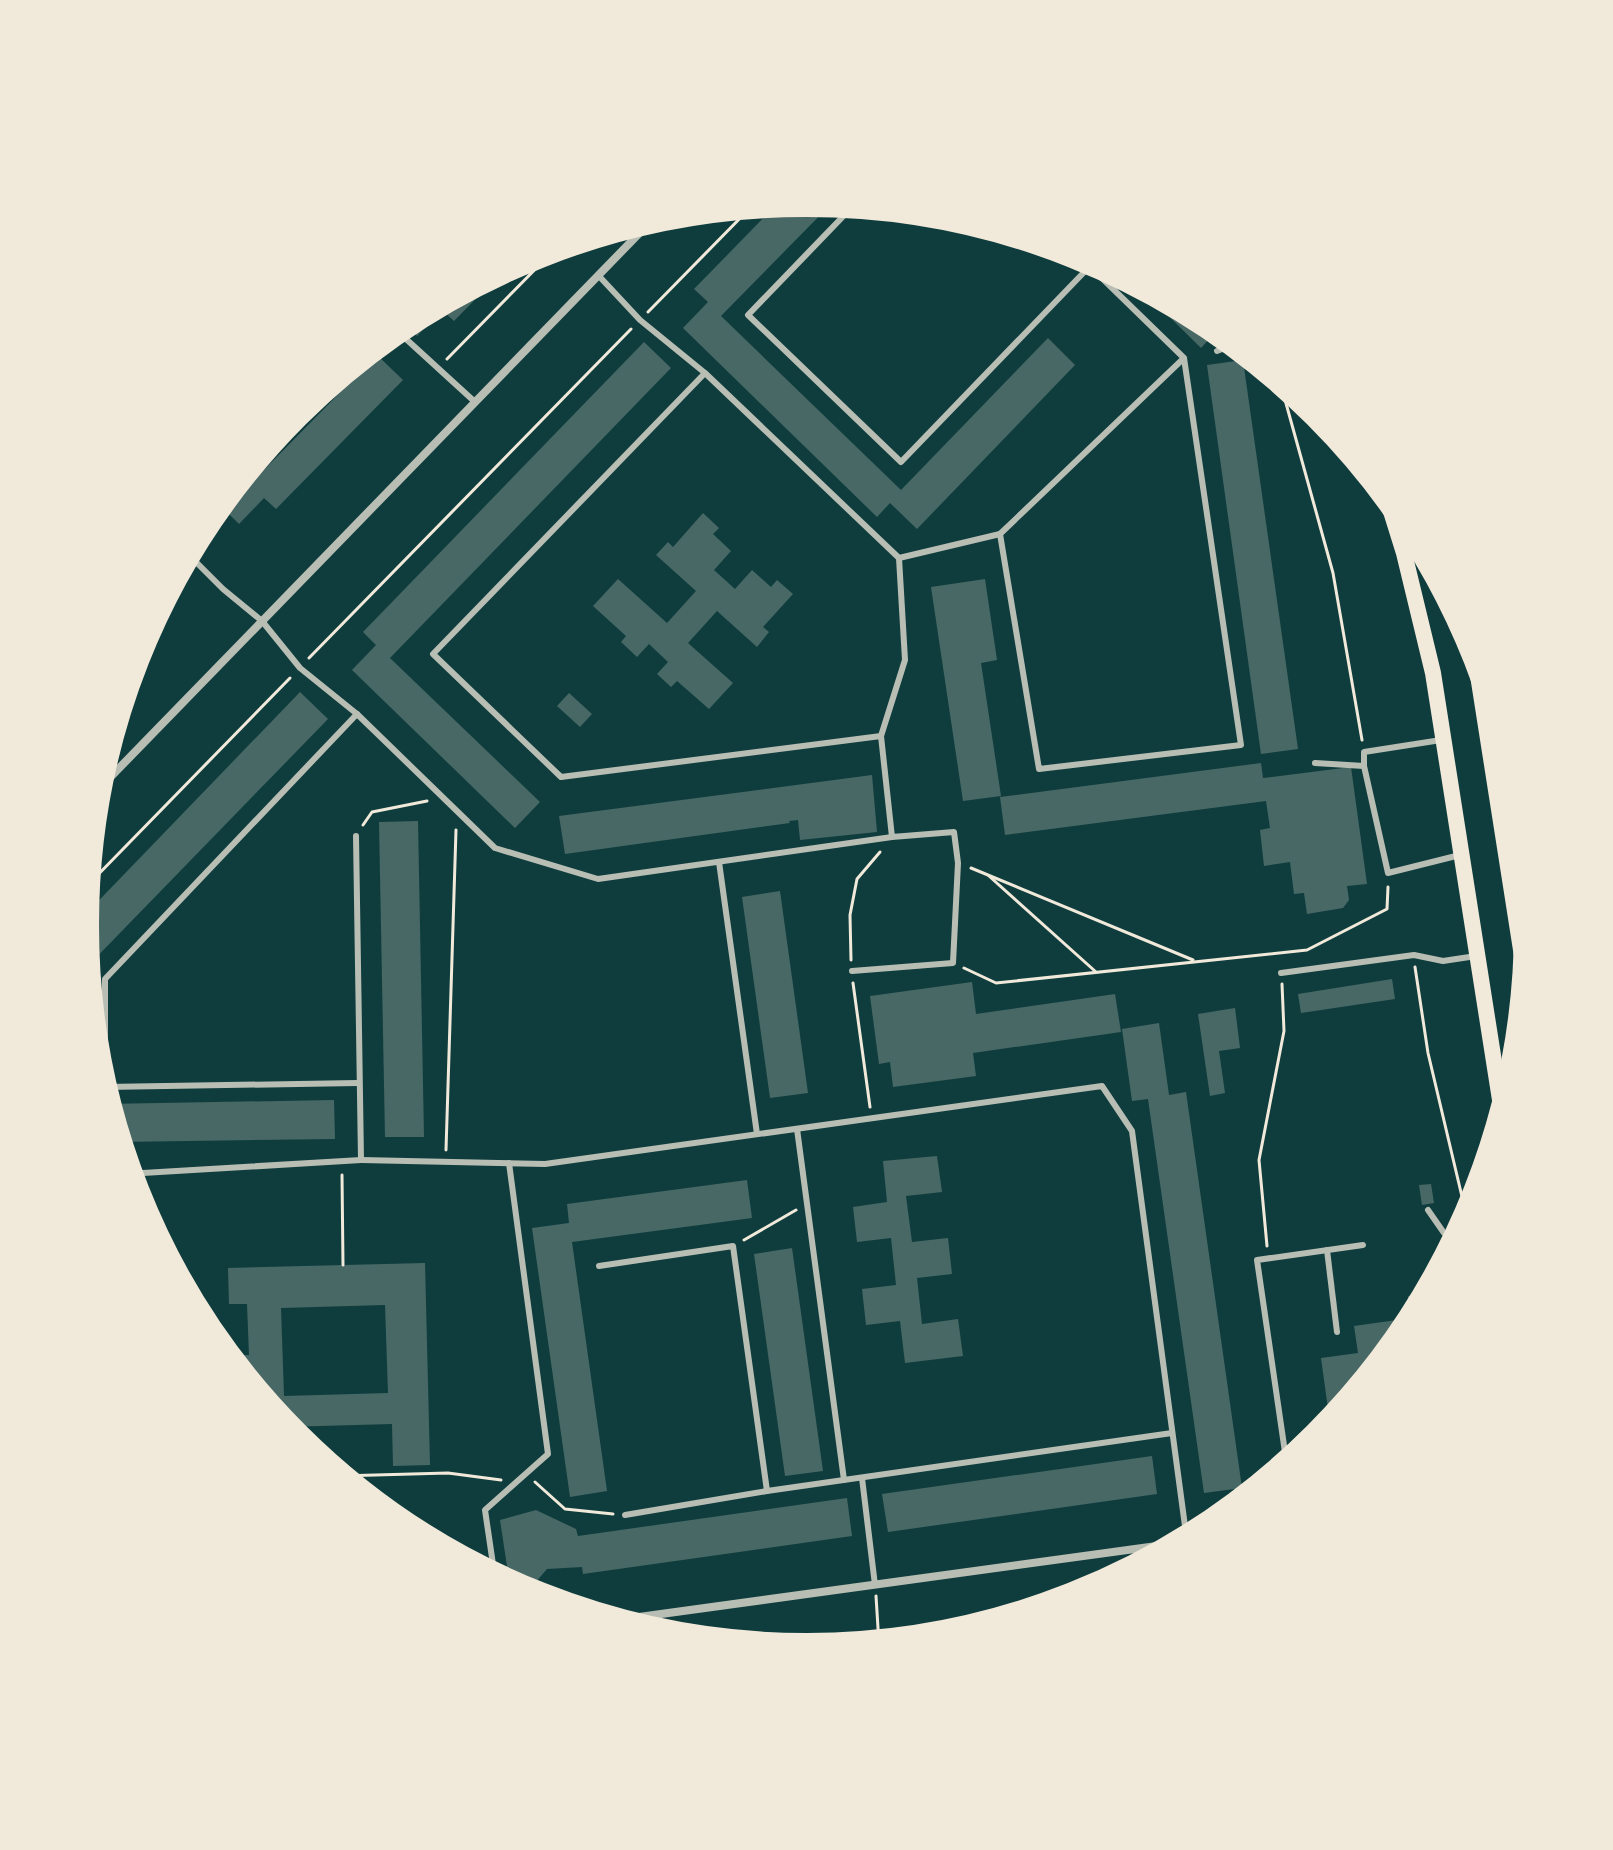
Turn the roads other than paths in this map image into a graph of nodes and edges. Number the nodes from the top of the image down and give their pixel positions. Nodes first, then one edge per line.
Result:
1 (846, 214) edge
2 (640, 233) edge
3 (1086, 270) edge
4 (598, 275) junction
5 (1101, 277) edge
6 (405, 338) edge
7 (1224, 348) edge
8 (1217, 351) dead end
9 (1184, 358) junction
10 (705, 373) junction
11 (475, 402) junction
12 (1393, 520) edge
13 (1000, 534) junction
14 (899, 558) junction
15 (194, 560) edge
16 (262, 621) junction
17 (1481, 698) edge
18 (357, 714) junction
19 (881, 736) junction
20 (1444, 740) junction
21 (1315, 763) dead end
22 (1364, 766) junction
23 (110, 778) edge
24 (356, 836) road end
25 (892, 837) junction
26 (1462, 854) junction
27 (719, 862) junction
28 (1519, 934) edge
29 (1476, 956) junction
30 (852, 971) dead end
31 (1281, 973) road end
32 (105, 1047) edge
33 (358, 1083) junction
34 (113, 1087) edge
35 (1499, 1093) edge
36 (797, 1129) junction
37 (757, 1134) junction
38 (361, 1160) junction
39 (509, 1163) junction
40 (139, 1173) edge
41 (1428, 1210) dead end
42 (1449, 1234) edge
43 (1363, 1245) dead end
44 (1327, 1250) junction
45 (599, 1266) dead end
46 (1337, 1332) dead end
47 (1172, 1433) junction
48 (1289, 1448) edge
49 (1285, 1449) junction
50 (1285, 1452) edge
51 (862, 1478) junction
52 (844, 1480) junction
53 (767, 1491) junction
54 (625, 1515) road end
55 (1184, 1528) edge
56 (1155, 1546) edge
57 (493, 1565) edge
58 (875, 1585) junction
59 (639, 1617) edge

1 - 3 lane
2 - 4 street
4 - 10 lane
4 - 11 street
5 - 9 lane
6 - 11 lane
7 - 8 lane
9 - 13 lane
9 - 13 lane
10 - 14 lane
10 - 19 lane
11 - 16 street
12 - 20 main road
13 - 14 lane
14 - 19 lane
15 - 16 lane
16 - 18 lane
16 - 23 street
17 - 28 main road
18 - 27 lane
18 - 32 lane
19 - 25 lane
20 - 22 lane
20 - 26 main road
21 - 22 lane
22 - 26 lane
24 - 33 lane
25 - 27 lane
25 - 30 lane
26 - 29 main road
27 - 37 lane
29 - 31 lane
29 - 35 main road
33 - 34 lane
33 - 38 lane
36 - 37 lane
36 - 47 lane
36 - 52 lane
37 - 39 lane
38 - 39 lane
38 - 40 lane
39 - 57 lane
41 - 42 lane
43 - 44 lane
44 - 46 lane
44 - 49 lane
45 - 53 lane
47 - 51 lane
47 - 55 lane
48 - 49 lane
49 - 50 lane
51 - 52 lane
51 - 58 lane
52 - 53 lane
53 - 54 lane
56 - 58 street
58 - 59 street

